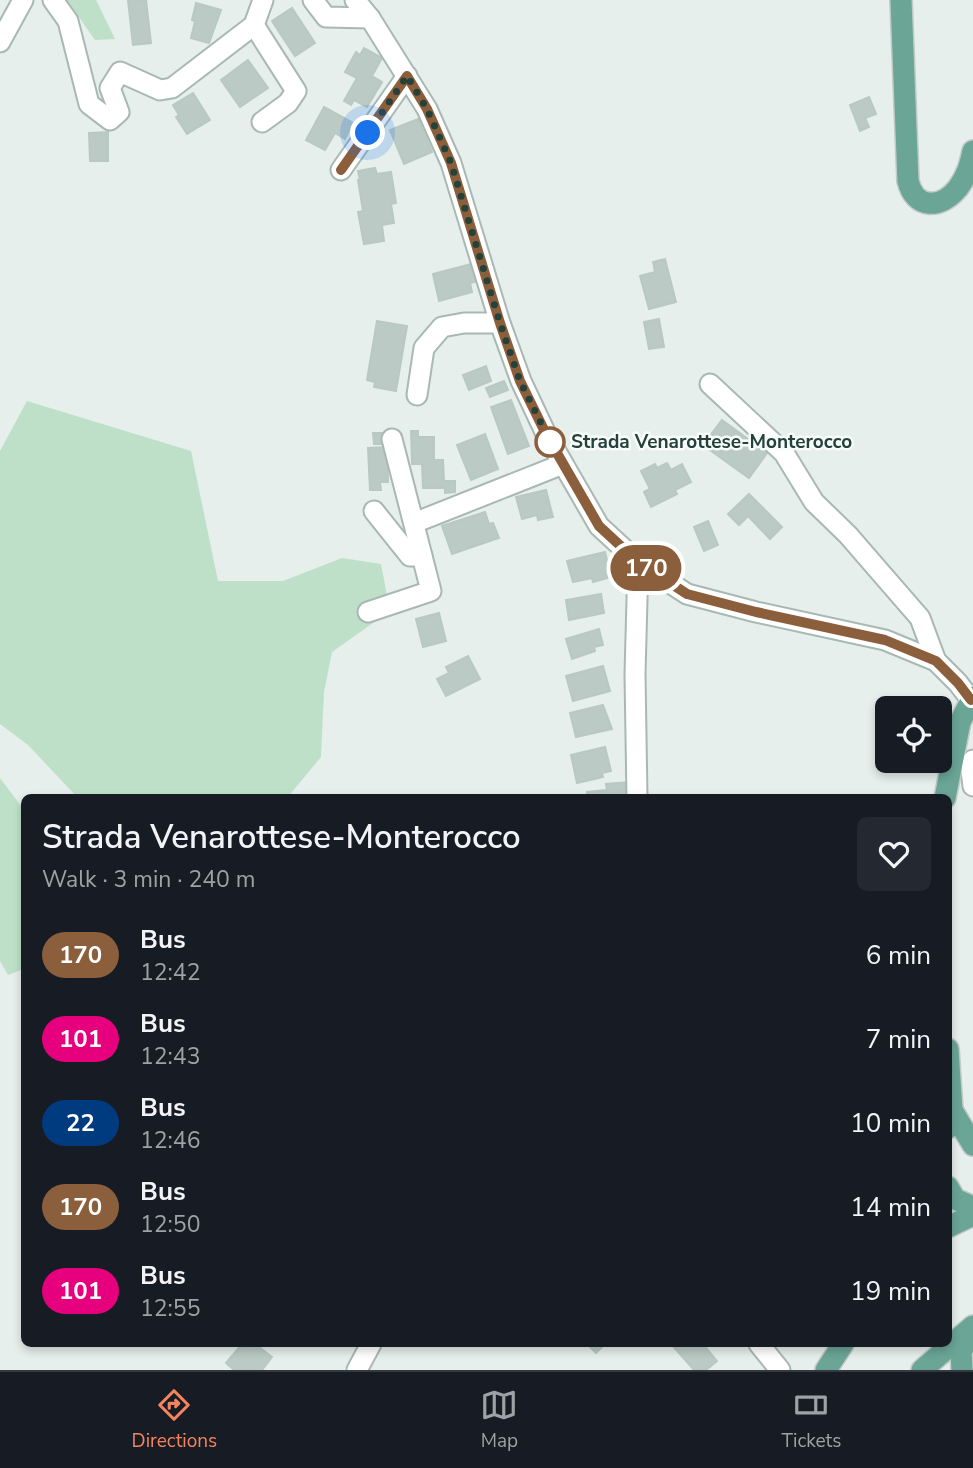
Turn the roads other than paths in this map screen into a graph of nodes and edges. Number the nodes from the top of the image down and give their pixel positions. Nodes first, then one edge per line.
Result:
1 (23, 0) edge
2 (53, 0) edge
3 (263, 0) edge
4 (313, 0) edge
5 (355, 0) edge
6 (901, 0) edge
7 (370, 18) junction
8 (254, 24) junction
9 (0, 41) edge
10 (407, 76) junction
11 (262, 122) dead end
12 (973, 151) edge
13 (341, 170) dead end
14 (500, 323) junction
15 (710, 384) dead end
16 (418, 395) dead end
17 (392, 439) dead end
18 (563, 464) junction
19 (374, 511) dead end
20 (414, 523) junction
21 (422, 556) junction
22 (638, 562) junction
23 (368, 612) dead end
24 (936, 661) junction
25 (972, 699) edge
26 (967, 727) edge
27 (973, 760) edge
28 (973, 786) edge
29 (637, 794) edge
30 (946, 794) edge
31 (952, 1121) edge
32 (973, 1145) edge
33 (952, 1194) edge
34 (973, 1207) edge
35 (973, 1215) edge
36 (952, 1225) edge
37 (973, 1326) edge
38 (973, 1333) edge
39 (952, 1344) edge
40 (370, 1347) edge
41 (761, 1347) edge
42 (841, 1347) edge
43 (949, 1347) edge
44 (358, 1370) edge
45 (780, 1370) edge
46 (826, 1370) edge
47 (922, 1370) edge
48 (962, 1370) edge

1 - 9 street
2 - 8 street
3 - 8 street
4 - 7 street
5 - 7 street
6 - 12 main road
7 - 10 street
8 - 11 street
10 - 13 street
10 - 14 street
14 - 16 street
14 - 18 street
15 - 24 street
17 - 20 street
18 - 20 street
18 - 22 street
19 - 21 street
20 - 21 street
21 - 23 street
22 - 24 street
22 - 29 street
24 - 25 street
25 - 26 main road
26 - 30 main road
27 - 28 street
31 - 32 main road
33 - 34 main road
35 - 36 main road
37 - 39 main road
38 - 48 main road
40 - 44 street
41 - 45 street
42 - 46 main road
43 - 47 main road

